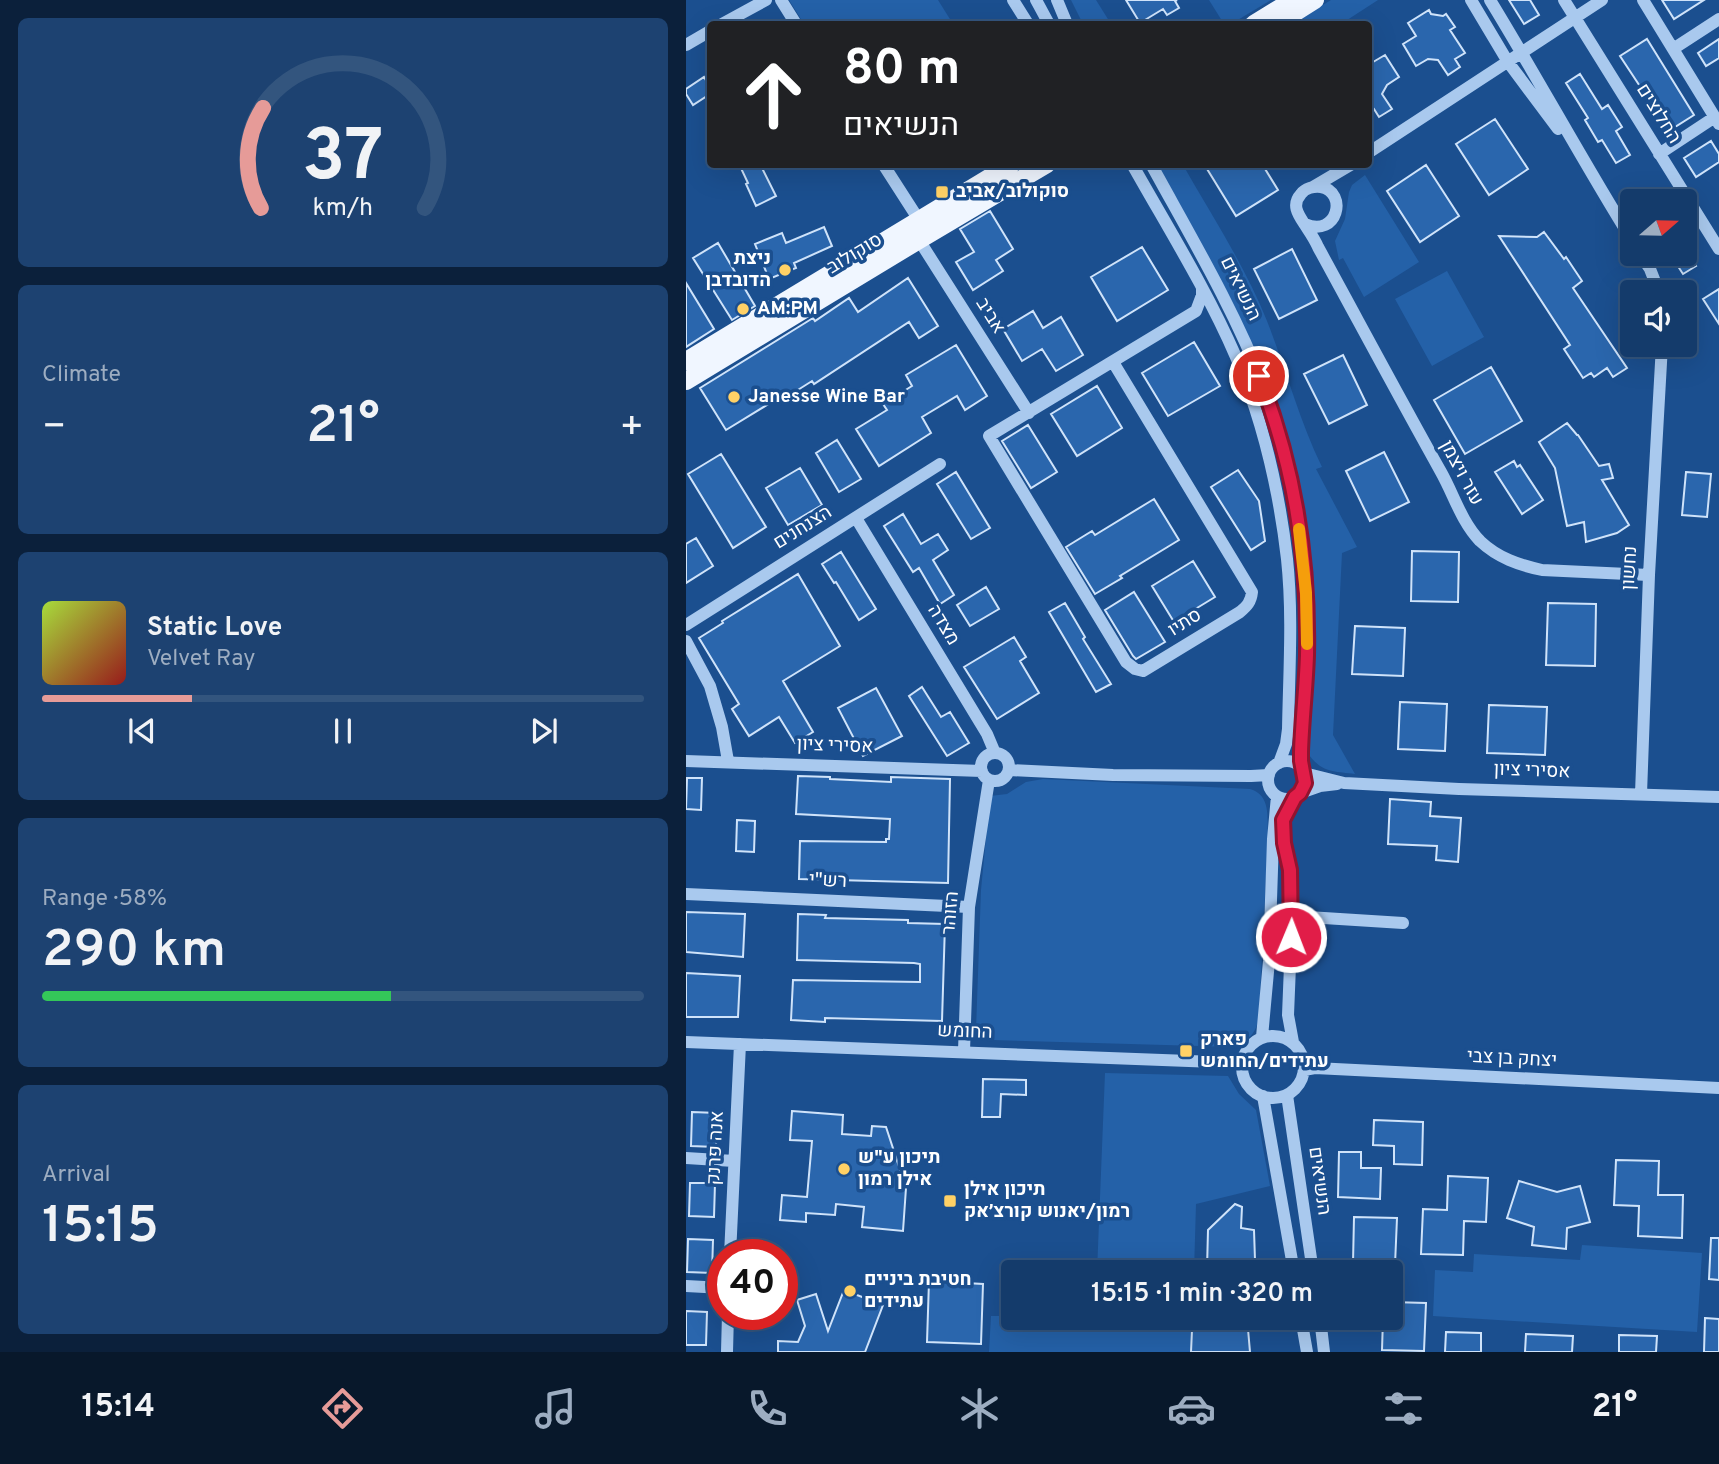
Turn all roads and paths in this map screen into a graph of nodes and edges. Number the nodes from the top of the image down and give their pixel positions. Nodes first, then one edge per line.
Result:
1 (766, 0) edge
2 (781, 0) edge
3 (1013, 0) edge
4 (1036, 0) edge
5 (1057, 0) edge
6 (1293, 0) edge
7 (1315, 0) edge
8 (1471, 0) edge
9 (1490, 0) edge
10 (1564, 0) edge
11 (1602, 0) edge
12 (1643, 0) edge
13 (1575, 18) junction
14 (1719, 19) edge
15 (728, 21) edge
16 (794, 21) edge
17 (1026, 21) edge
18 (1047, 21) edge
19 (1066, 21) edge
20 (1259, 21) edge
21 (1282, 21) edge
22 (707, 33) edge
23 (686, 45) edge
24 (1673, 49) junction
25 (1522, 53) junction
26 (1508, 62) junction
27 (1717, 120) edge
28 (1372, 150) edge
29 (1659, 154) junction
30 (886, 168) edge
31 (1005, 168) edge
32 (1040, 168) edge
33 (1134, 168) edge
34 (1152, 168) edge
35 (1346, 168) edge
36 (1349, 168) edge
37 (1589, 172) junction
38 (1313, 187) junction
39 (1335, 198) junction
40 (919, 220) junction
41 (1620, 221) edge
42 (1305, 224) junction
43 (1327, 224) junction
44 (919, 240) junction
45 (1719, 249) edge
46 (1328, 265) junction
47 (1202, 289) junction
48 (1196, 312) junction
49 (1216, 315) junction
50 (1661, 357) edge
51 (686, 361) edge
52 (1113, 362) junction
53 (686, 381) edge
54 (1029, 413) junction
55 (940, 464) dead end
56 (856, 518) junction
57 (1649, 575) junction
58 (686, 625) edge
59 (686, 641) edge
60 (995, 753) junction
61 (686, 761) edge
62 (729, 761) junction
63 (1279, 763) junction
64 (1009, 770) junction
65 (1303, 771) junction
66 (986, 775) junction
67 (1269, 775) junction
68 (1344, 783) junction
69 (1641, 794) junction
70 (1298, 795) junction
71 (1277, 796) junction
72 (1719, 797) edge
73 (686, 894) edge
74 (969, 907) junction
75 (1292, 916) junction
76 (1403, 923) dead end
77 (1262, 1037) junction
78 (686, 1042) edge
79 (1293, 1042) junction
80 (740, 1044) junction
81 (964, 1051) junction
82 (1242, 1063) junction
83 (1304, 1070) junction
84 (1719, 1088) edge
85 (1287, 1095) junction
86 (1263, 1096) junction
87 (686, 1158) edge
88 (734, 1161) junction
89 (731, 1239) edge
90 (1292, 1260) edge
91 (1311, 1260) edge
92 (686, 1286) edge
93 (707, 1287) edge
94 (728, 1330) edge
95 (1303, 1330) edge
96 (1321, 1330) edge
97 (727, 1352) edge
98 (1307, 1352) edge
99 (1324, 1352) edge

1 - 15 street
2 - 16 street
3 - 17 street
4 - 18 street
5 - 19 street
6 - 20 main road
7 - 21 main road
8 - 26 street
9 - 25 street
10 - 13 street, החלוצים
11 - 13 street
12 - 24 street
13 - 25 street
13 - 29 street, החלוצים
14 - 24 street
22 - 23 street
24 - 27 street
25 - 26 street
25 - 37 street
26 - 28 street
26 - 37 street
27 - 29 street
29 - 45 street, החלוצים
30 - 40 street
31 - 40 main road, סוקולוב
32 - 44 main road, סוקולוב
33 - 47 street, הנשיאים
34 - 65 street, הנשיאים
35 - 38 street
36 - 39 street
37 - 41 street
38 - 39 street
38 - 42 street
39 - 43 street
40 - 51 main road, סוקולוב
42 - 43 street
42 - 46 street, עזר ויצמן
43 - 46 street, עזר ויצמן
44 - 53 main road, סוקולוב
44 - 54 street, אביב
46 - 57 street, עזר ויצמן
47 - 48 street
47 - 49 street, הנשיאים
48 - 49 street
48 - 52 street
49 - 63 street, הנשיאים
50 - 57 street, נחשון
52 - 54 street
52 - 54 street, סתיו
55 - 56 street, הצנחנים
56 - 58 street, הצנחנים
56 - 60 street, מצדה
57 - 69 street, נחשון
59 - 62 street
60 - 64 street
60 - 66 street
61 - 62 street, אסירי ציון
62 - 66 street, אסירי ציון
63 - 65 street
63 - 67 street
64 - 66 street
64 - 67 street
65 - 68 street, אסירי ציון
65 - 70 street
66 - 74 street, הזוהר
67 - 71 street
68 - 69 street, אסירי ציון
68 - 70 street, אסירי ציון
69 - 72 street, אסירי ציון
70 - 71 street
70 - 75 street
71 - 77 street
73 - 74 street, רש"י
74 - 81 street, הזוהר
75 - 76 street
75 - 79 street
77 - 79 street
77 - 82 street
78 - 80 street, החומש
79 - 83 street
80 - 81 street, החומש
80 - 88 street, אנה פרנק
81 - 82 street, החומש
82 - 86 street
83 - 84 street, יצחק בן צבי
83 - 85 street
85 - 86 street
85 - 91 street, הנשיאים
86 - 90 street, הנשיאים
87 - 88 street
88 - 89 street, אנה פרנק
92 - 93 street
94 - 97 street
95 - 98 street
96 - 99 street

